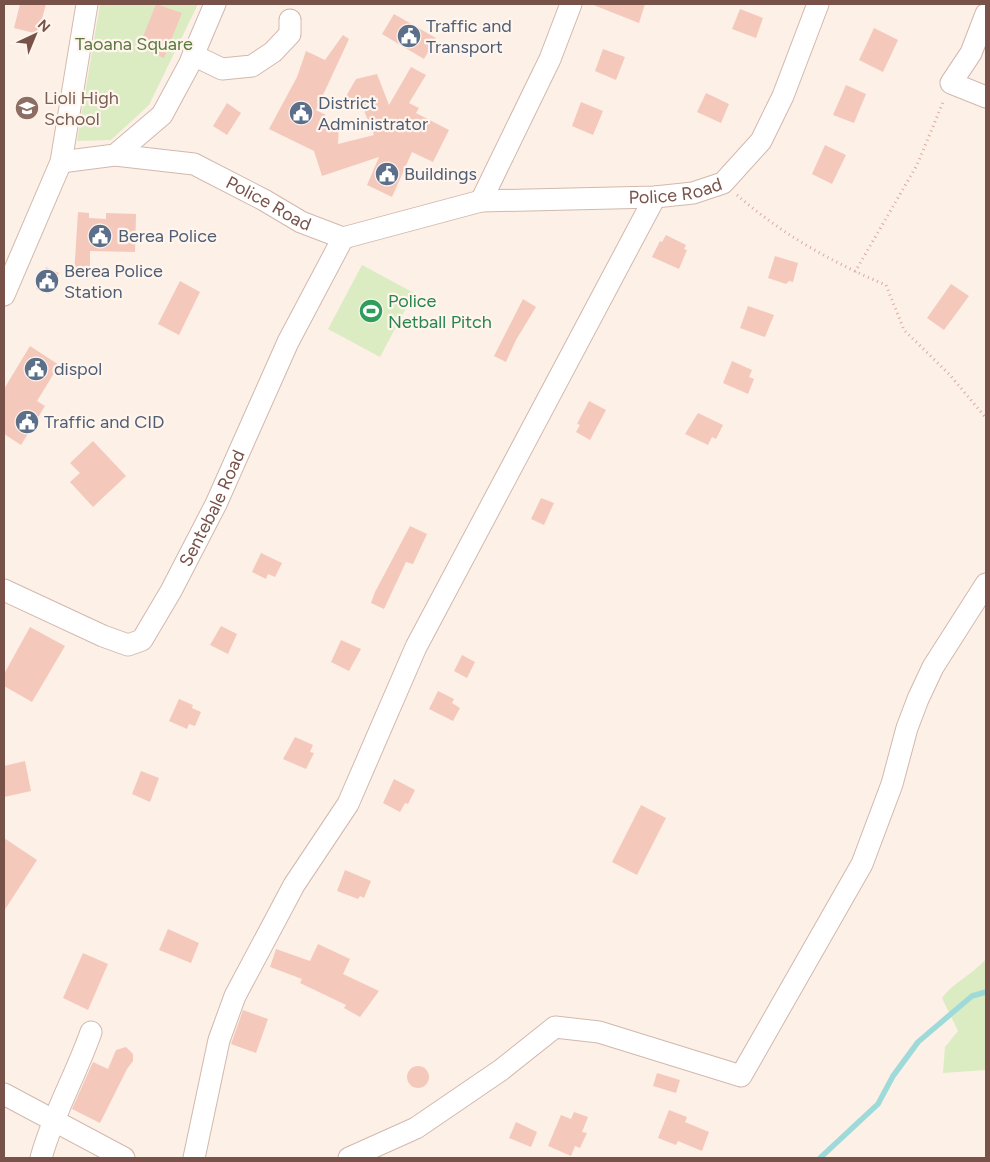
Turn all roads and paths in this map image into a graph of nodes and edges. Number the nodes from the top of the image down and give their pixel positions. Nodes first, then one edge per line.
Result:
1 (87, 4) edge
2 (215, 4) edge
3 (571, 4) edge
4 (818, 4) edge
5 (986, 14) edge
6 (290, 20) dead end
7 (193, 55) junction
8 (951, 84) junction
9 (986, 97) edge
10 (114, 155) junction
11 (61, 162) junction
12 (723, 183) junction
13 (654, 197) junction
14 (481, 201) junction
15 (343, 238) junction
16 (855, 272) junction
17 (4, 295) edge
18 (986, 418) edge
19 (986, 584) edge
20 (4, 590) edge
21 (986, 613) edge
22 (950, 641) junction
23 (91, 1032) dead end
24 (4, 1094) edge
25 (53, 1120) junction
26 (40, 1158) edge
27 (124, 1158) edge
28 (194, 1158) edge
29 (349, 1158) edge

1 - 11 street
2 - 7 street
3 - 14 street
4 - 12 street, Police Road
5 - 8 street
6 - 7 street
7 - 10 street
8 - 9 street
8 - 16 path
10 - 11 street, Police Road
10 - 15 street, Police Road
11 - 17 street
12 - 13 street, Police Road
12 - 16 path
13 - 14 street, Police Road
13 - 28 street
14 - 15 street, Police Road
15 - 20 street, Sentebale Road
16 - 18 path
19 - 22 street
21 - 22 street
22 - 29 street
23 - 25 street
24 - 25 street
25 - 26 street
25 - 27 street

